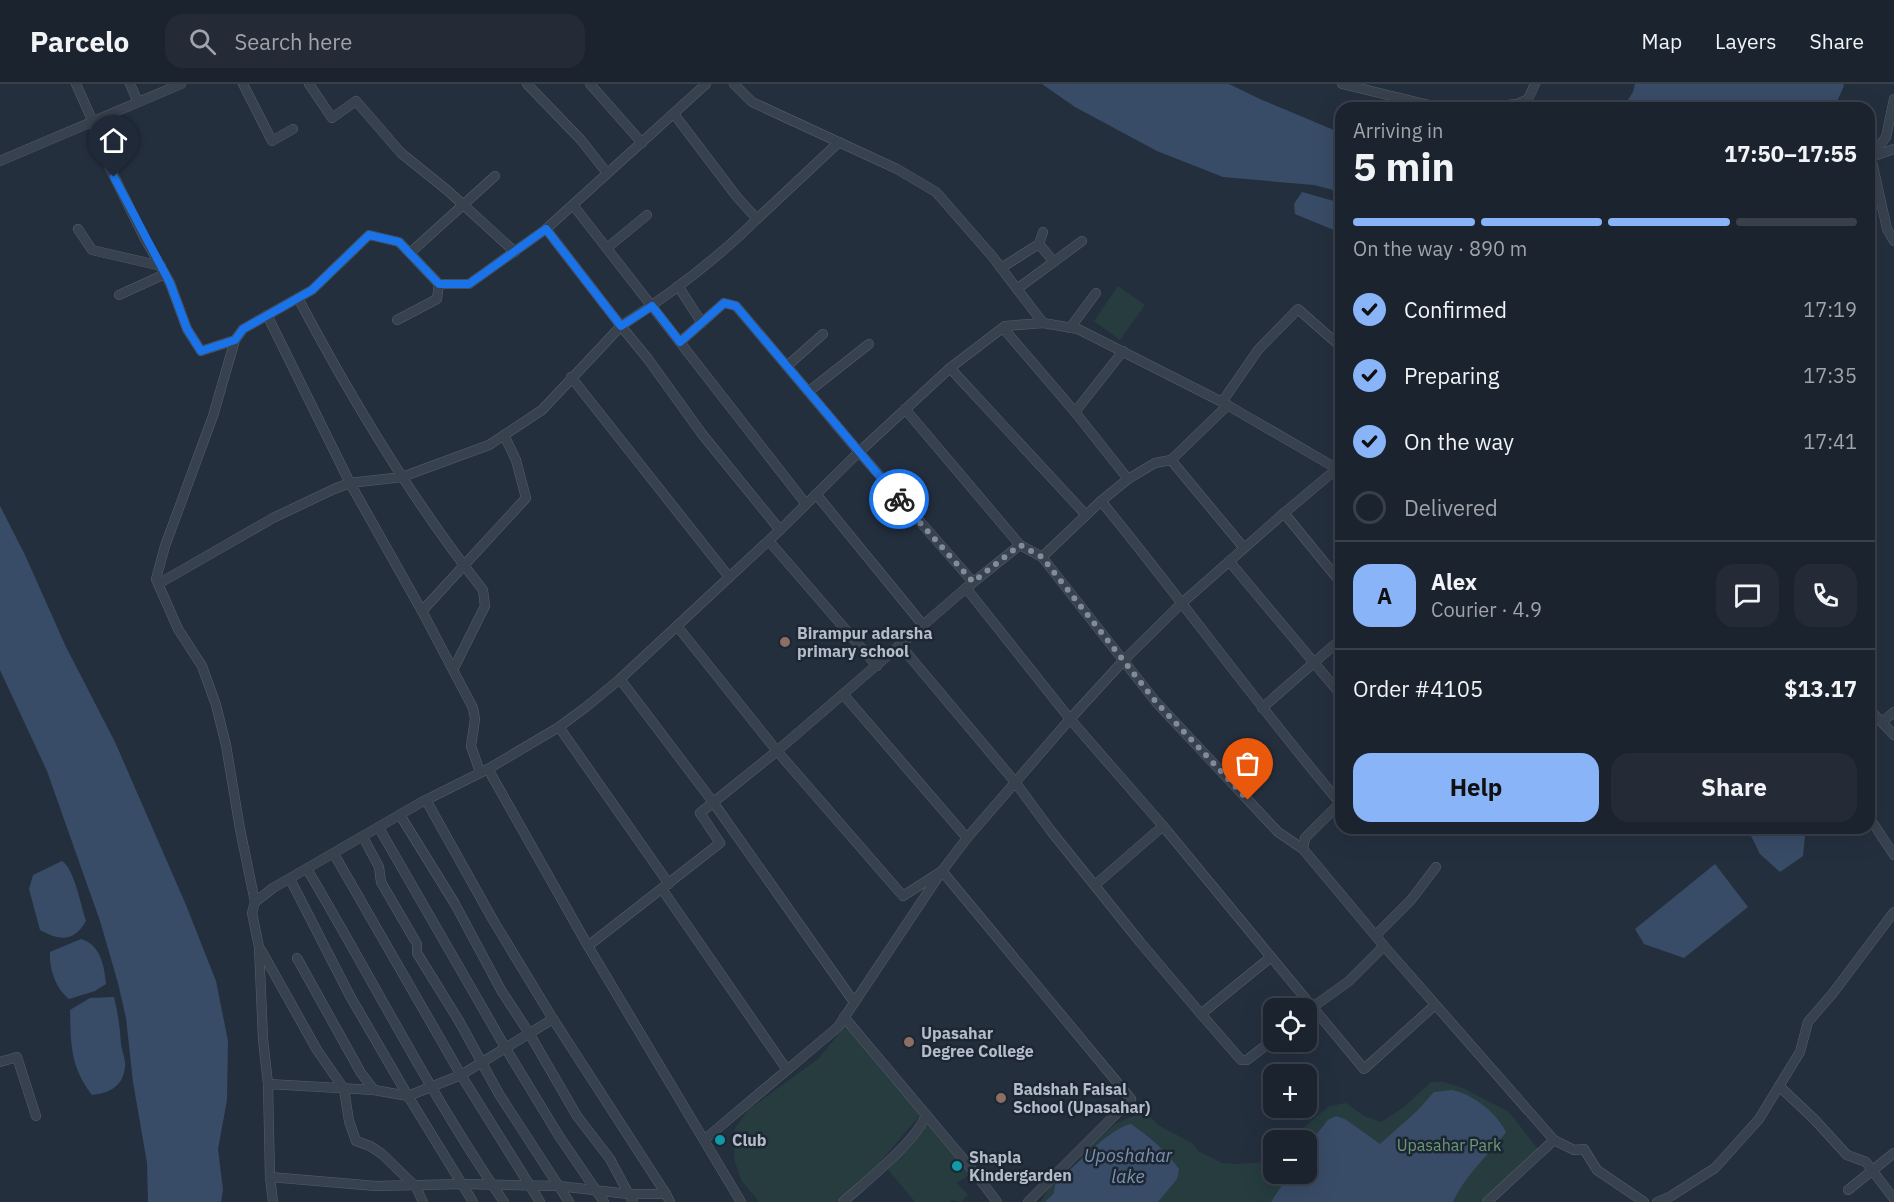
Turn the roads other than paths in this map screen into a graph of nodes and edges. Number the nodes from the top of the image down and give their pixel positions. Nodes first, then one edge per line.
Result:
1 (76, 84) edge
2 (130, 84) edge
3 (181, 84) edge
4 (243, 84) edge
5 (309, 84) edge
6 (527, 84) edge
7 (590, 84) edge
8 (706, 84) edge
9 (734, 84) edge
10 (1342, 84) edge
11 (1535, 84) edge
12 (1894, 99) edge
13 (138, 102) junction
14 (1417, 102) edge
15 (1521, 102) edge
16 (674, 114) junction
17 (93, 122) junction
18 (293, 129) dead end
19 (838, 142) junction
20 (642, 143) junction
21 (1894, 149) edge
22 (1875, 151) edge
23 (1875, 156) edge
24 (0, 161) edge
25 (607, 173) junction
26 (495, 176) dead end
27 (1875, 179) edge
28 (463, 204) junction
29 (573, 205) junction
30 (647, 215) dead end
31 (757, 219) junction
32 (78, 229) dead end
33 (546, 229) junction
34 (1043, 232) dead end
35 (1082, 241) dead end
36 (1894, 241) edge
37 (1040, 244) junction
38 (607, 248) junction
39 (514, 252) junction
40 (410, 253) junction
41 (1054, 262) junction
42 (1001, 268) junction
43 (163, 270) junction
44 (439, 284) junction
45 (678, 286) junction
46 (1017, 289) junction
47 (1096, 293) dead end
48 (119, 295) dead end
49 (298, 298) junction
50 (652, 306) junction
51 (267, 315) junction
52 (397, 320) dead end
53 (702, 323) junction
54 (1042, 323) junction
55 (621, 326) junction
56 (1003, 328) junction
57 (1070, 328) junction
58 (823, 334) dead end
59 (235, 340) junction
60 (1335, 341) edge
61 (680, 342) junction
62 (869, 344) dead end
63 (1123, 351) junction
64 (787, 366) junction
65 (950, 368) junction
66 (571, 377) junction
67 (808, 392) junction
68 (1225, 404) junction
69 (905, 410) junction
70 (1075, 412) junction
71 (504, 435) junction
72 (859, 452) junction
73 (1171, 460) junction
74 (1335, 465) edge
75 (1335, 472) edge
76 (402, 477) junction
77 (1128, 479) junction
78 (350, 483) junction
79 (816, 494) junction
80 (1101, 501) junction
81 (806, 504) junction
82 (1284, 513) junction
83 (1086, 515) junction
84 (780, 530) junction
85 (769, 540) junction
86 (1020, 545) junction
87 (1244, 548) junction
88 (1042, 557) junction
89 (1228, 561) junction
90 (463, 564) junction
91 (1335, 576) edge
92 (729, 577) junction
93 (158, 584) junction
94 (969, 585) junction
95 (1182, 603) junction
96 (422, 611) junction
97 (923, 625) junction
98 (677, 626) junction
99 (1335, 644) edge
100 (900, 645) junction
101 (1125, 660) junction
102 (1314, 663) junction
103 (877, 666) junction
104 (453, 670) junction
105 (620, 679) junction
106 (1335, 688) edge
107 (843, 694) junction
108 (1262, 708) junction
109 (1894, 712) edge
110 (1875, 715) edge
111 (1070, 718) junction
112 (1882, 722) junction
113 (559, 727) junction
114 (1894, 735) edge
115 (777, 750) junction
116 (484, 770) junction
117 (1015, 782) junction
118 (1335, 795) edge
119 (426, 800) junction
120 (713, 802) junction
121 (1335, 808) edge
122 (400, 815) junction
123 (1163, 826) junction
124 (1875, 826) edge
125 (379, 828) junction
126 (1894, 833) edge
127 (363, 837) junction
128 (967, 838) junction
129 (1885, 841) junction
130 (1303, 849) junction
131 (334, 854) junction
132 (1894, 855) edge
133 (1436, 867) dead end
134 (307, 869) junction
135 (942, 871) junction
136 (290, 879) junction
137 (1095, 885) junction
138 (665, 887) junction
139 (255, 902) junction
140 (1894, 912) edge
141 (1376, 935) junction
142 (259, 946) junction
143 (588, 946) junction
144 (1384, 946) junction
145 (1271, 957) junction
146 (297, 958) dead end
147 (1302, 998) edge
148 (854, 1002) junction
149 (1317, 1004) edge
150 (1435, 1005) junction
151 (1201, 1014) junction
152 (844, 1017) junction
153 (1317, 1017) edge
154 (553, 1019) junction
155 (529, 1033) junction
156 (505, 1047) junction
157 (1263, 1048) edge
158 (481, 1061) junction
159 (0, 1062) edge
160 (787, 1070) junction
161 (461, 1075) junction
162 (268, 1084) junction
163 (1779, 1086) junction
164 (432, 1088) junction
165 (344, 1089) junction
166 (374, 1090) junction
167 (408, 1096) junction
168 (926, 1114) junction
169 (36, 1116) dead end
170 (704, 1140) junction
171 (1554, 1140) junction
172 (1894, 1154) edge
173 (1872, 1170) junction
174 (270, 1177) junction
175 (462, 1184) junction
176 (492, 1185) junction
177 (530, 1185) junction
178 (559, 1186) junction
179 (416, 1187) junction
180 (596, 1190) junction
181 (1848, 1190) dead end
182 (630, 1198) edge
183 (668, 1198) edge
184 (1894, 1199) edge
185 (273, 1202) edge
186 (423, 1202) edge
187 (472, 1202) edge
188 (504, 1202) edge
189 (540, 1202) edge
190 (569, 1202) edge
191 (604, 1202) edge
192 (741, 1202) edge
193 (843, 1202) edge
194 (997, 1202) edge
195 (1028, 1202) edge
196 (1487, 1202) edge
197 (1644, 1202) edge
198 (1657, 1202) edge

1 - 17 street
2 - 13 street
3 - 13 street
4 - 18 street
5 - 28 street
6 - 25 street
7 - 20 street
8 - 16 street
9 - 19 street
10 - 14 street
11 - 15 street
12 - 22 street
13 - 17 street
16 - 20 street
16 - 31 street
17 - 24 street
17 - 43 street
19 - 31 street
19 - 42 street
20 - 25 street
21 - 23 street
25 - 29 street
26 - 28 street
27 - 36 street
28 - 39 street
28 - 40 street
29 - 33 street
29 - 38 street
30 - 38 street
31 - 45 street
32 - 43 street
33 - 39 street
33 - 55 street
34 - 37 street
35 - 41 street
37 - 41 street
37 - 42 street
38 - 50 street
39 - 44 street
40 - 44 street
40 - 49 street
41 - 46 street
42 - 46 street
43 - 48 street
43 - 59 street
44 - 52 street
45 - 50 street
45 - 53 street
46 - 54 street
47 - 57 street
49 - 51 street
49 - 76 street
50 - 55 street
50 - 61 street
51 - 59 street
51 - 78 street
53 - 61 street
53 - 64 street
54 - 56 street
54 - 57 street
55 - 66 street
55 - 84 street
56 - 65 street
56 - 70 street
57 - 63 street
58 - 64 street
59 - 93 street
60 - 68 street
61 - 81 street
62 - 67 street
63 - 68 street
63 - 70 street
64 - 67 street
65 - 69 street
65 - 83 street
66 - 71 street
66 - 92 street
67 - 72 street
68 - 73 street
68 - 74 street
69 - 72 street
69 - 86 street
70 - 77 street
71 - 76 street
71 - 90 street
72 - 79 street
72 - 94 street
73 - 77 street
73 - 87 street
75 - 82 street
76 - 78 street
76 - 90 street
77 - 80 street
78 - 93 street
78 - 96 street
79 - 81 street
79 - 97 street
80 - 83 street
80 - 95 street
81 - 84 street
82 - 87 street
82 - 91 street
83 - 88 street
84 - 85 street
85 - 92 street
85 - 103 street
86 - 88 street
86 - 94 street
87 - 89 street
88 - 101 street
89 - 95 street
89 - 102 street
90 - 96 street
90 - 104 street
92 - 98 street
93 - 139 street
94 - 97 street
94 - 111 street
95 - 101 street
95 - 108 street
96 - 104 street
97 - 100 street
98 - 105 street
98 - 115 street
99 - 102 street
100 - 103 street
100 - 117 street
101 - 111 street
101 - 130 street
102 - 106 street
102 - 108 street
103 - 107 street
104 - 116 street
105 - 113 street
105 - 120 street
107 - 115 street
107 - 128 street
108 - 118 street
109 - 112 street
110 - 112 street
111 - 117 street
111 - 123 street
112 - 114 street
113 - 116 street
113 - 138 street
115 - 120 street
115 - 135 street
116 - 119 street
116 - 143 street
117 - 128 street
117 - 137 street
119 - 122 street
119 - 154 street
120 - 138 street
120 - 148 street
121 - 130 street
122 - 125 street
122 - 155 street
123 - 137 street
123 - 145 street
124 - 129 street
125 - 127 street
125 - 156 street
126 - 129 street
127 - 131 street
127 - 158 street
128 - 135 street
129 - 132 street
130 - 141 street
131 - 134 street
131 - 161 street
133 - 141 street
134 - 136 street
134 - 164 street
135 - 148 street
135 - 195 street
136 - 139 street
136 - 167 street
137 - 151 street
138 - 143 street
138 - 160 street
139 - 142 street
140 - 163 street
141 - 144 street
142 - 162 street
142 - 165 street
143 - 170 street
144 - 149 street
144 - 150 street
145 - 147 street
145 - 151 street
146 - 166 street
148 - 152 street
150 - 153 street
150 - 171 street
151 - 157 street
152 - 160 street
152 - 168 street
154 - 155 street
154 - 183 street
155 - 156 street
155 - 182 street
156 - 158 street
156 - 180 street
158 - 161 street
158 - 178 street
159 - 169 street
160 - 170 street
161 - 164 street
161 - 177 street
162 - 165 street
162 - 174 street
163 - 173 street
163 - 198 street
164 - 167 street
164 - 176 street
165 - 166 street
165 - 179 street
166 - 167 street
167 - 175 street
168 - 193 street
168 - 194 street
170 - 192 street
171 - 196 street
171 - 197 street
172 - 173 street
173 - 181 street
173 - 184 street
174 - 179 street
174 - 185 street
175 - 176 street
175 - 179 street
175 - 187 street
176 - 177 street
176 - 188 street
177 - 178 street
177 - 189 street
178 - 180 street
178 - 190 street
179 - 186 street
180 - 182 street
180 - 191 street
182 - 183 street

